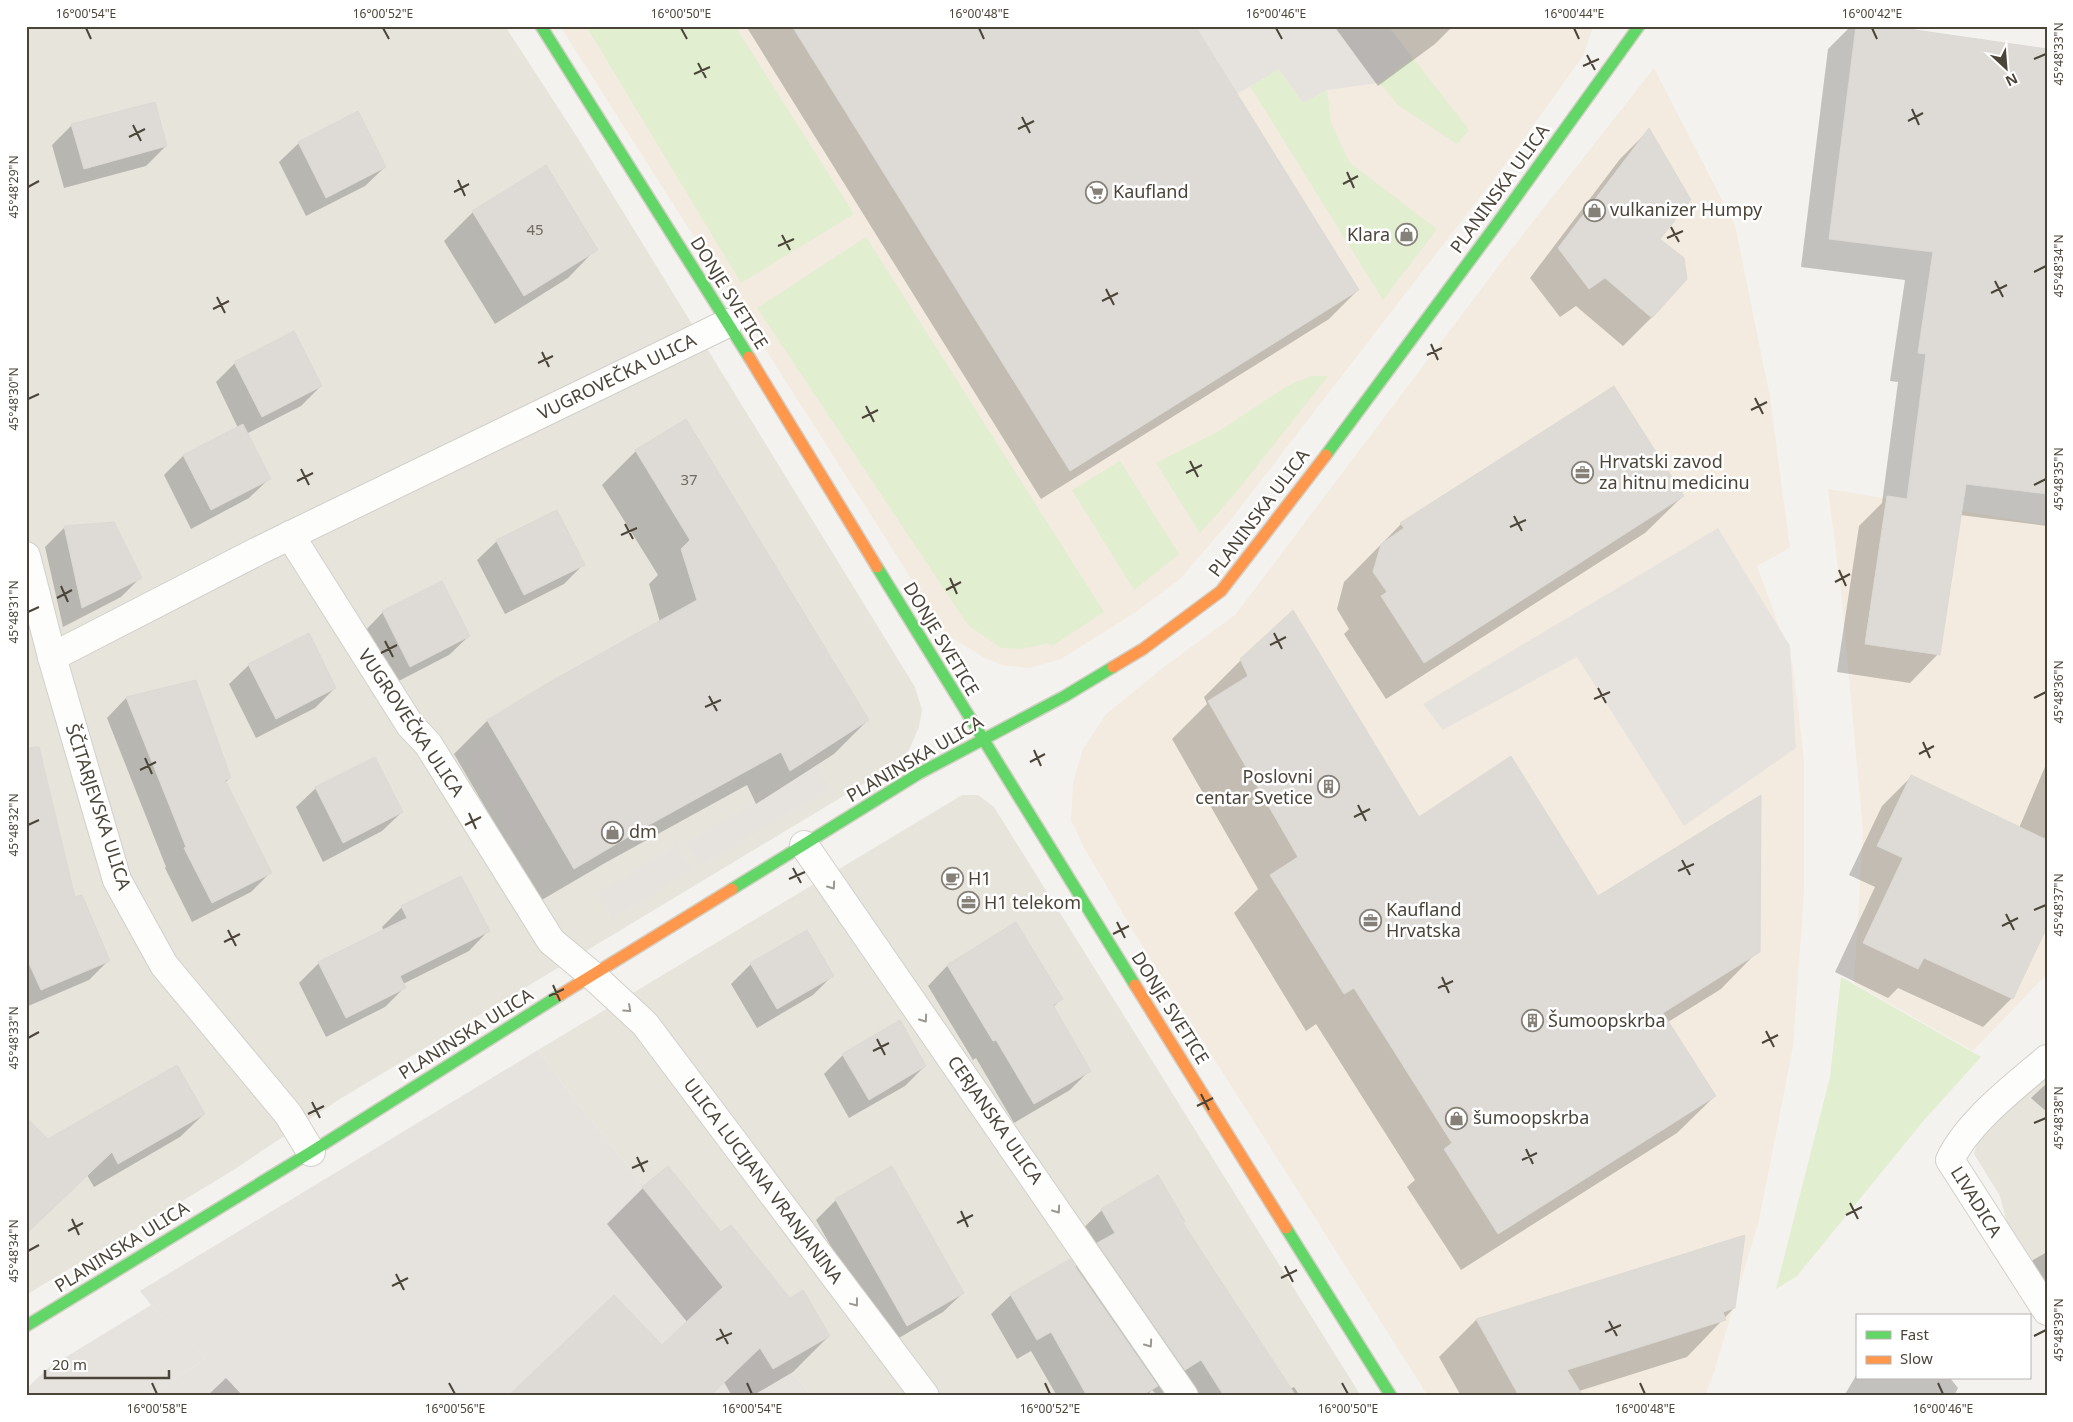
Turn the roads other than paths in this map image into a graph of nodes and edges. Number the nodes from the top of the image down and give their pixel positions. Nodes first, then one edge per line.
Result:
1 (541, 26) edge
2 (1636, 28) edge
3 (728, 323) junction
4 (290, 535) junction
5 (26, 556) edge
6 (52, 657) junction
7 (982, 740) junction
8 (804, 845) junction
9 (592, 975) junction
10 (2047, 1059) edge
11 (311, 1152) junction
12 (2047, 1312) edge
13 (26, 1326) edge
14 (925, 1396) edge
15 (1184, 1396) edge
16 (1391, 1396) edge

1 - 3 street, DONJE SVETICE
2 - 7 street, PLANINSKA ULICA
3 - 4 street, VUGROVEČKA ULICA
3 - 7 street, DONJE SVETICE
4 - 6 street, VUGROVEČKA ULICA
4 - 9 street, VUGROVEČKA ULICA
5 - 6 street, ŠČITARJEVSKA ULICA
6 - 11 street, ŠČITARJEVSKA ULICA
7 - 8 street, PLANINSKA ULICA
7 - 16 street, DONJE SVETICE
8 - 9 street, PLANINSKA ULICA
8 -> 15 street, CERJANSKA ULICA
9 - 11 street, PLANINSKA ULICA
9 -> 14 street, ULICA LUCIJANA VRANJANINA
10 - 12 street, LIVADICA
11 - 13 street, PLANINSKA ULICA

